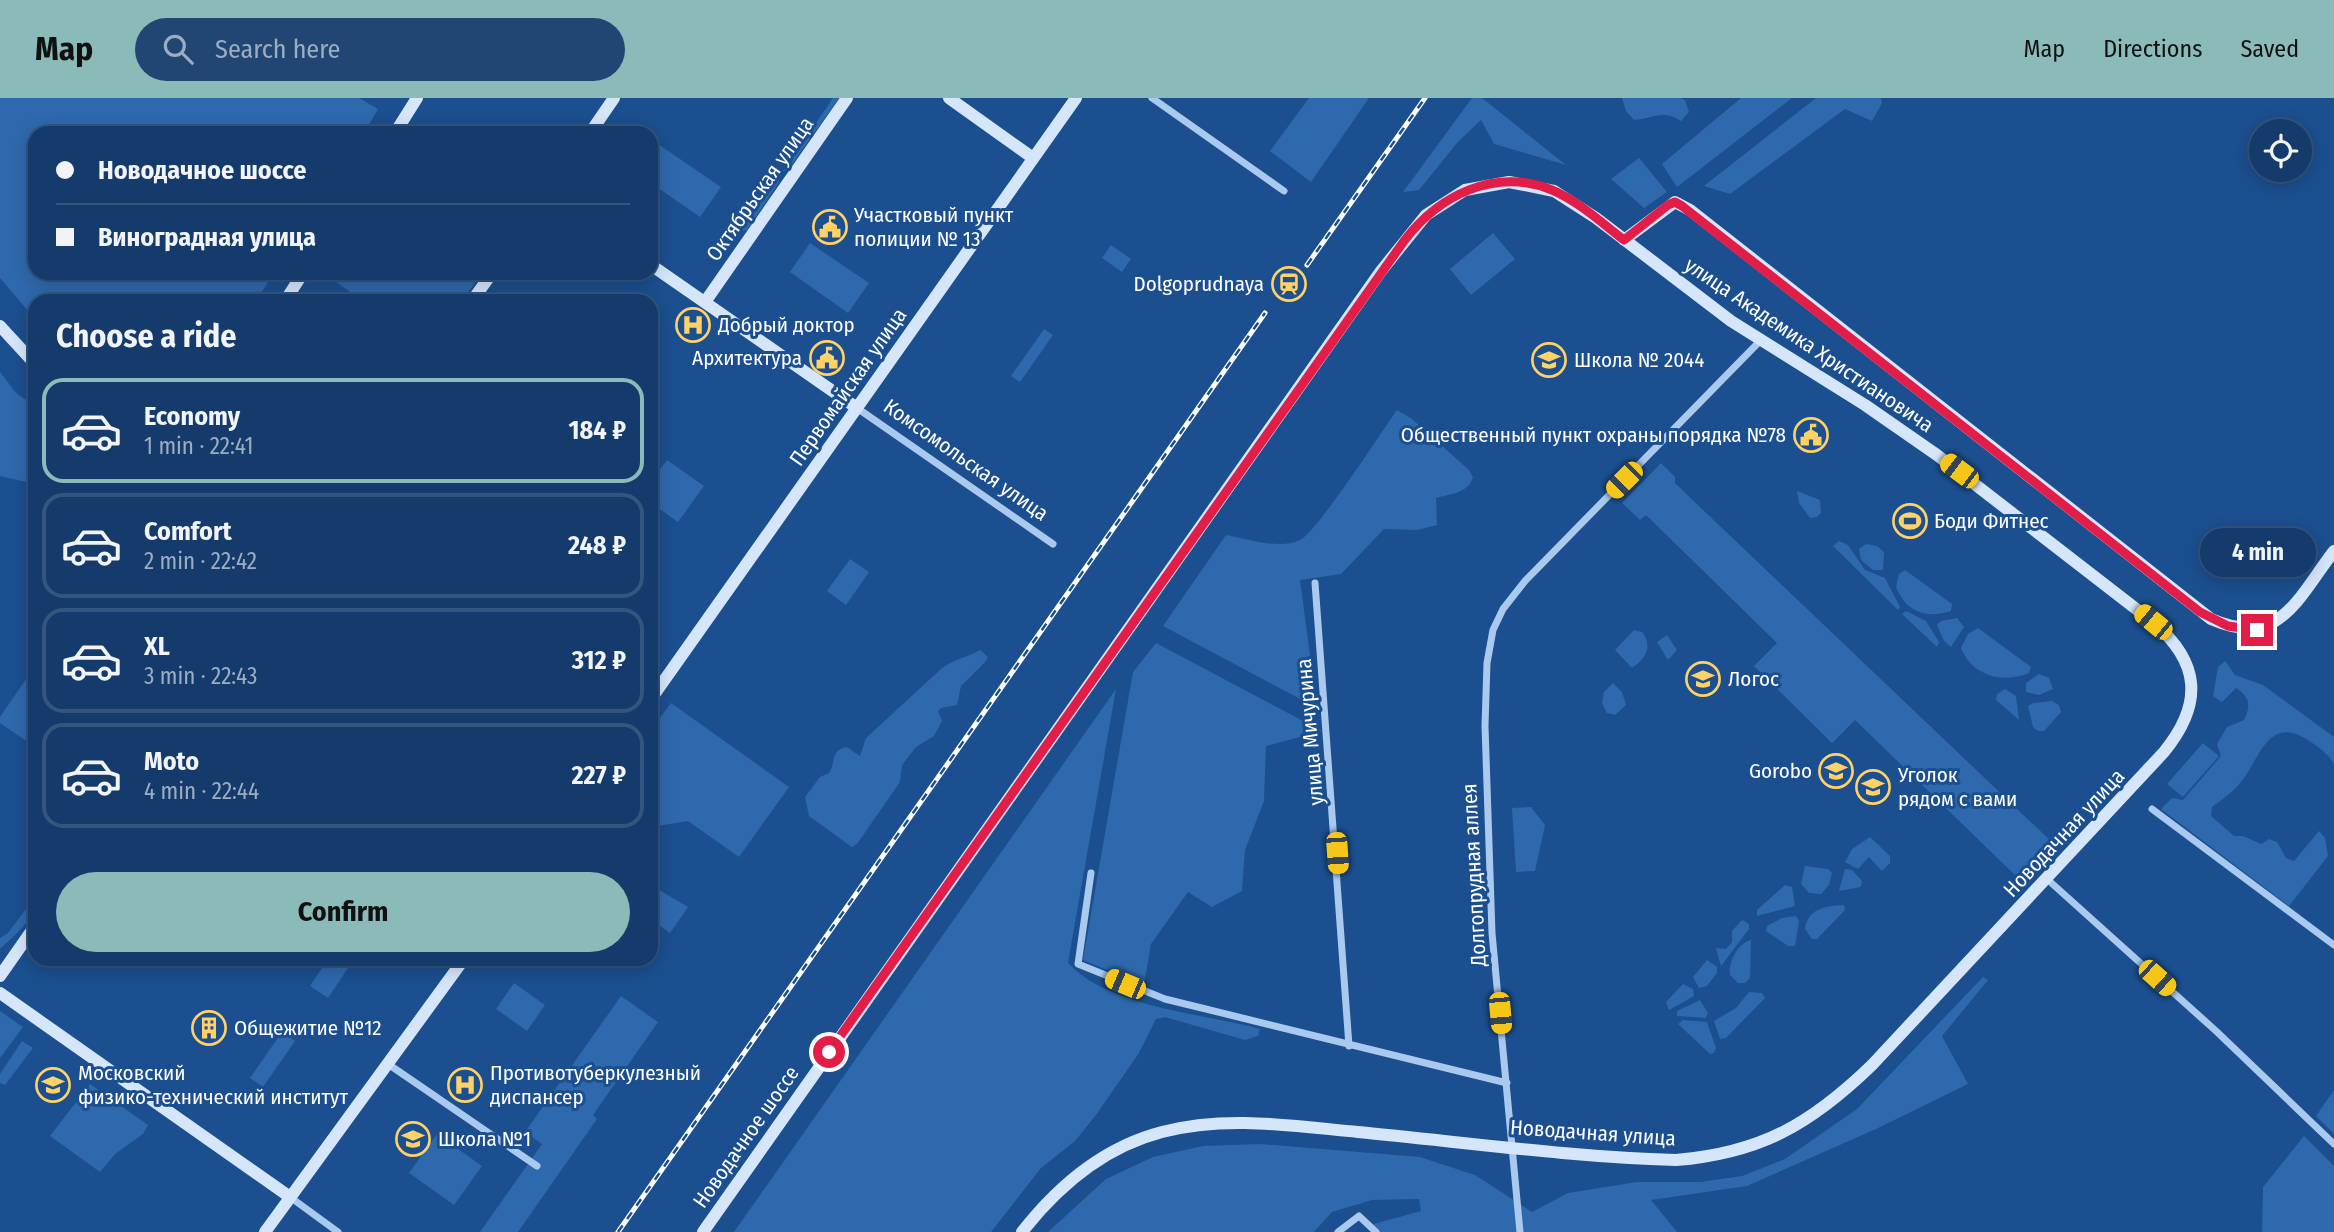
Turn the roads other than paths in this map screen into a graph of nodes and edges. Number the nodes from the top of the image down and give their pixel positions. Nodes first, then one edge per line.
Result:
1 (417, 98) edge
2 (614, 98) edge
3 (847, 98) edge
4 (949, 98) edge
5 (1076, 98) edge
6 (1152, 98) edge
7 (399, 126) edge
8 (595, 126) edge
9 (1033, 158) junction
10 (1509, 183) joint
11 (1284, 191) dead end
12 (1624, 240) junction
13 (658, 270) edge
14 (705, 302) junction
15 (0, 327) edge
16 (1760, 341) junction
17 (28, 357) edge
18 (857, 408) junction
19 (1053, 544) dead end
20 (2334, 551) edge
21 (1315, 583) dead end
22 (2192, 679) joint
23 (658, 689) edge
24 (2152, 809) dead end
25 (1091, 873) dead end
26 (2047, 879) junction
27 (28, 936) edge
28 (2334, 945) edge
29 (459, 966) edge
30 (0, 976) edge
31 (0, 993) edge
32 (1349, 1046) junction
33 (388, 1064) junction
34 (1507, 1083) junction
35 (2334, 1144) edge
36 (1512, 1147) junction
37 (537, 1166) dead end
38 (290, 1197) junction
39 (265, 1232) edge
40 (338, 1232) edge
41 (703, 1232) edge
42 (1022, 1232) edge
43 (1338, 1232) edge
44 (1376, 1232) edge
45 (1520, 1232) edge

1 - 7 street
2 - 8 street
3 - 14 street, Октябрьская улица
4 - 9 street
5 - 9 street, Первомайская улица
6 - 11 street
9 - 18 street, Первомайская улица
10 - 12 street, улица Академика Христиановича
10 - 41 street, Новодачное шоссе
12 - 16 street, улица Академика Христиановича
12 - 20 street
13 - 14 street, Комсомольская улица
14 - 18 street, Комсомольская улица
15 - 17 street
16 - 22 street, улица Академика Христиановича
16 - 34 street, Долгопрудная аллея
18 - 19 street, Комсомольская улица
18 - 23 street, Первомайская улица
21 - 32 street, улица Мичурина
22 - 26 street, Новодачная улица
24 - 28 street
25 - 32 street
26 - 35 street
26 - 36 street, Новодачная улица
27 - 30 street
29 - 33 street
31 - 38 street
32 - 34 street
33 - 37 street
33 - 38 street
34 - 36 street, Долгопрудная аллея
36 - 42 street, Новодачная улица
36 - 45 street, Долгопрудная аллея
38 - 39 street
38 - 40 street
43 - 44 street

